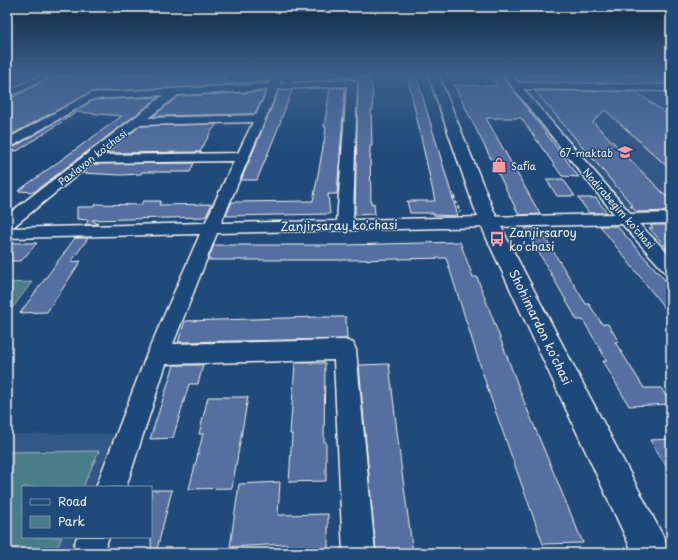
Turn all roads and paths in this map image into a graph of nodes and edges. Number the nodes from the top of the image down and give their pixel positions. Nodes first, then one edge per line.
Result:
1 (84, 100) edge
2 (165, 100) edge
3 (267, 100) edge
4 (351, 100) edge
5 (443, 100) edge
6 (528, 100) edge
7 (260, 118) junction
8 (137, 122) junction
9 (7, 144) edge
10 (243, 157) junction
11 (89, 159) junction
12 (453, 193) dead end
13 (460, 213) dead end
14 (671, 218) edge
15 (627, 220) junction
16 (7, 223) edge
17 (490, 223) junction
18 (345, 224) junction
19 (211, 228) junction
20 (7, 233) edge
21 (671, 267) edge
22 (158, 354) junction
23 (111, 486) edge
24 (93, 538) edge
25 (87, 553) edge
26 (359, 553) edge
27 (652, 553) edge

1 - 9 street
2 - 8 street, Paxlavon ko'chasi
3 - 7 street
4 - 18 street
5 - 17 main road, Shohimardon ko'chasi
6 - 15 street, Nodirabegim ko'chasi
7 - 8 street
7 - 10 street
8 - 11 street, Paxlavon ko'chasi
10 - 11 street
10 - 19 street
11 - 16 street, Paxlavon ko'chasi
12 - 13 path
14 - 15 street, Zanjirsaray ko'chasi
15 - 17 street, Zanjirsaray ko'chasi
15 - 21 street, Nodirabegim ko'chasi
17 - 18 street, Zanjirsaray ko'chasi
17 - 27 main road, Shohimardon ko'chasi
18 - 19 street, Zanjirsaray ko'chasi
19 - 20 street, Zanjirsaray ko'chasi
19 - 22 street
22 - 23 street
22 - 26 street
24 - 25 street

